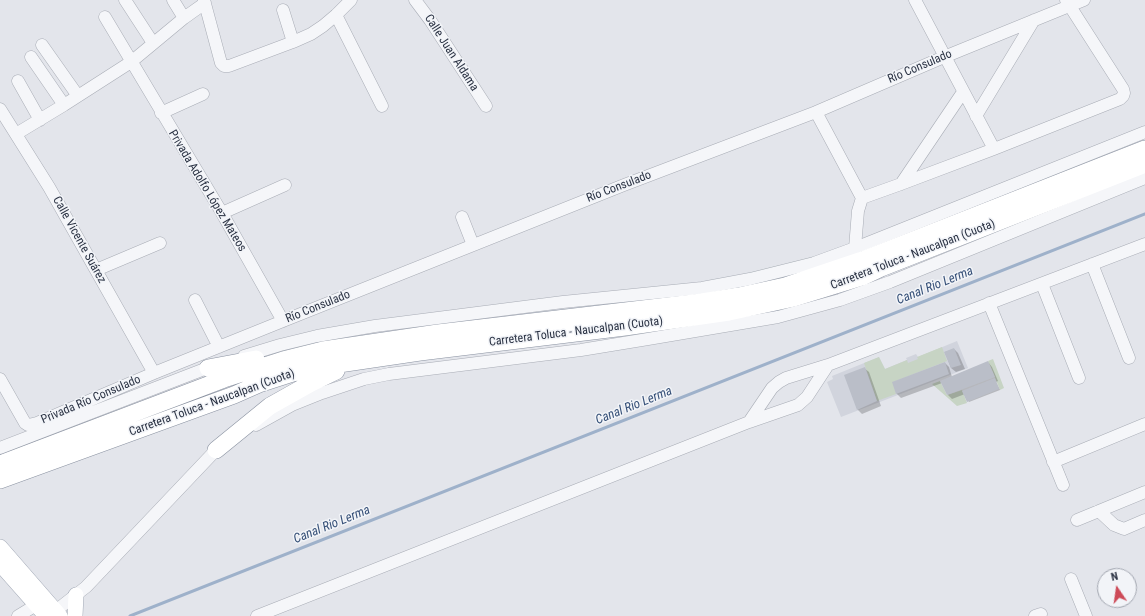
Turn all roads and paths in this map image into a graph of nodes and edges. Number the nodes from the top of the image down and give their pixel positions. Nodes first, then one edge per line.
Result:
1 (125, 0) edge
2 (173, 0) edge
3 (351, 0) edge
4 (415, 0) edge
5 (915, 0) edge
6 (1084, 0) edge
7 (204, 2) edge
8 (1068, 3) edge
9 (282, 10) dead end
10 (336, 15) junction
11 (105, 16) dead end
12 (184, 18) junction
13 (1034, 20) junction
14 (293, 42) junction
15 (153, 43) junction
16 (42, 45) dead end
17 (32, 57) dead end
18 (944, 57) junction
19 (131, 62) junction
20 (18, 81) dead end
21 (963, 92) junction
22 (203, 94) dead end
23 (78, 96) junction
24 (64, 105) junction
25 (382, 106) dead end
26 (486, 106) dead end
27 (0, 109) edge
28 (816, 112) junction
29 (161, 113) junction
30 (976, 116) junction
31 (40, 120) junction
32 (1145, 132) edge
33 (16, 134) junction
34 (994, 149) junction
35 (1145, 149) edge
36 (1145, 164) edge
37 (1145, 178) edge
38 (901, 184) junction
39 (285, 185) dead end
40 (862, 198) junction
41 (222, 213) junction
42 (462, 217) dead end
43 (160, 243) dead end
44 (473, 245) junction
45 (1144, 246) edge
46 (855, 248) junction
47 (1092, 264) junction
48 (96, 270) junction
49 (1042, 284) junction
50 (195, 300) dead end
51 (989, 303) junction
52 (282, 321) junction
53 (374, 342) junction
54 (219, 347) junction
55 (1129, 358) dead end
56 (357, 362) junction
57 (828, 365) junction
58 (208, 368) junction
59 (154, 373) junction
60 (1079, 378) dead end
61 (0, 379) edge
62 (750, 422) junction
63 (1145, 424) edge
64 (0, 448) edge
65 (216, 450) junction
66 (1053, 462) junction
67 (0, 464) edge
68 (0, 480) edge
69 (1063, 485) dead end
70 (1145, 492) edge
71 (1099, 511) junction
72 (1077, 520) dead end
73 (1145, 520) edge
74 (0, 547) edge
75 (0, 564) edge
76 (1071, 579) dead end
77 (76, 595) junction
78 (36, 605) junction
79 (53, 615) edge
80 (18, 616) edge
81 (75, 616) edge
82 (257, 616) edge
83 (1086, 616) edge

1 - 15 street
2 - 12 street
3 - 10 street
4 - 26 street, Calle Juan Aldama
5 - 18 street
6 - 8 street, Río Consulado
7 - 12 street
7 - 14 street
8 - 13 street, Río Consulado
8 - 34 street
9 - 14 street
10 - 14 street
10 - 25 street
11 - 19 street, Privada Adolfo López Mateos
12 - 15 street
13 - 18 street, Río Consulado
13 - 30 street
15 - 19 street
16 - 23 street
17 - 24 street
18 - 21 street
18 - 28 street, Río Consulado
19 - 23 street
19 - 29 street, Privada Adolfo López Mateos
20 - 31 street
21 - 30 street
21 - 38 street
22 - 29 street
23 - 24 street
24 - 31 street
27 - 33 street, Calle Vicente Suárez
28 - 40 street
28 - 44 street, Río Consulado
29 - 41 street, Privada Adolfo López Mateos
30 - 34 street
31 - 33 street
32 - 46 street
33 - 48 street, Calle Vicente Suárez
34 - 38 street
35 - 53 highway, Carretera Toluca - Naucalpan (Cuota)
36 - 56 highway, Carretera Toluca - Naucalpan (Cuota)
37 - 65 street
38 - 40 street
39 - 41 street
40 - 46 street
41 - 52 street, Privada Adolfo López Mateos
42 - 44 street
43 - 48 street
44 - 52 street, Río Consulado
45 - 47 street
46 - 58 street
47 - 49 street
47 - 55 street
48 - 59 street, Calle Vicente Suárez
49 - 51 street
49 - 60 street
50 - 54 street
51 - 57 street
51 - 66 street
52 - 54 street, Río Consulado
53 - 58 highway
53 - 67 highway, Carretera Toluca - Naucalpan (Cuota)
54 - 59 street, Río Consulado
56 - 65 highway
56 - 68 highway, Carretera Toluca - Naucalpan (Cuota)
57 - 62 street
57 - 62 street
58 - 64 street
59 - 61 street, Privada Río Consulado
62 - 82 street
63 - 66 street
65 - 77 street
66 - 69 street
70 - 71 street
71 - 72 street
71 - 73 street
74 - 79 main road
75 - 78 main road
76 - 83 street
77 - 79 street
77 - 81 main road
78 - 79 main road
78 - 80 street

